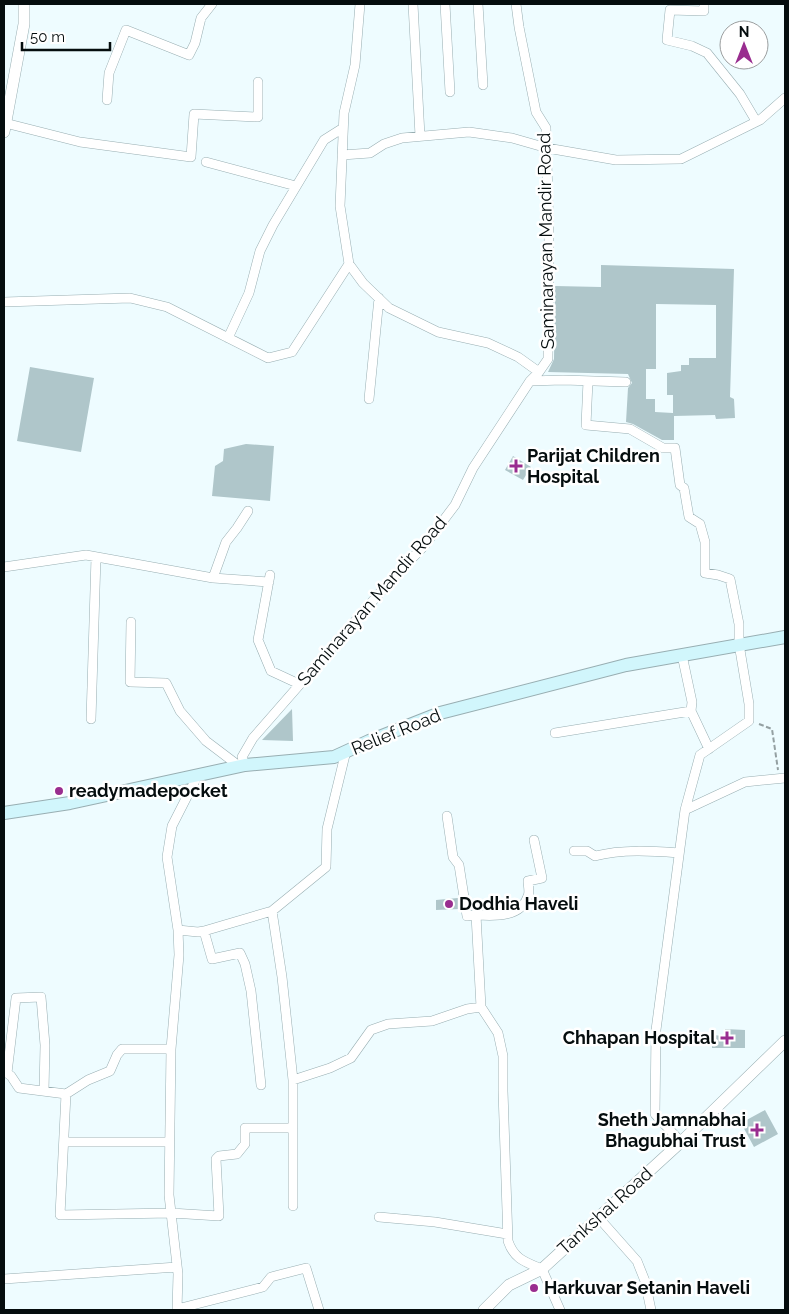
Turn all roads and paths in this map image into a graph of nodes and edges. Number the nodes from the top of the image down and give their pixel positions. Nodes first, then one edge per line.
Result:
1 (24, 4) edge
2 (212, 4) edge
3 (360, 4) edge
4 (413, 4) edge
5 (445, 4) edge
6 (478, 4) edge
7 (516, 4) edge
8 (704, 4) edge
9 (258, 82) dead end
10 (483, 85) dead end
11 (450, 92) dead end
12 (785, 98) edge
13 (107, 100) dead end
14 (756, 122) junction
15 (4, 127) edge
16 (343, 128) junction
17 (420, 136) junction
18 (547, 148) junction
19 (342, 155) junction
20 (206, 162) dead end
21 (296, 186) junction
22 (349, 264) junction
23 (379, 298) junction
24 (4, 302) edge
25 (228, 338) junction
26 (539, 372) junction
27 (588, 381) junction
28 (530, 382) junction
29 (626, 382) dead end
30 (369, 399) dead end
31 (248, 511) dead end
32 (96, 557) junction
33 (4, 567) edge
34 (214, 578) junction
35 (131, 622) dead end
36 (785, 637) edge
37 (739, 644) junction
38 (682, 655) junction
39 (299, 684) junction
40 (691, 710) junction
41 (91, 719) dead end
42 (749, 721) junction
43 (556, 733) dead end
44 (709, 749) junction
45 (346, 751) junction
46 (242, 766) junction
47 (198, 775) junction
48 (782, 778) edge
49 (685, 810) junction
50 (4, 813) edge
51 (447, 816) dead end
52 (534, 840) dead end
53 (574, 851) dead end
54 (679, 854) junction
55 (272, 911) junction
56 (476, 915) junction
57 (178, 930) junction
58 (204, 931) junction
59 (482, 1007) junction
60 (785, 1041) edge
61 (171, 1048) junction
62 (5, 1072) edge
63 (293, 1080) junction
64 (261, 1085) dead end
65 (44, 1091) junction
66 (66, 1094) junction
67 (293, 1128) junction
68 (64, 1142) junction
69 (169, 1142) junction
70 (681, 1142) junction
71 (293, 1206) dead end
72 (171, 1214) junction
73 (379, 1217) dead end
74 (598, 1217) junction
75 (507, 1234) junction
76 (178, 1267) junction
77 (542, 1269) junction
78 (4, 1279) edge
79 (177, 1310) edge
80 (319, 1310) edge
81 (484, 1310) edge
82 (560, 1310) edge
83 (651, 1310) edge

1 - 15 street
2 - 13 street
3 - 16 street
4 - 17 street
5 - 11 street
6 - 10 street
7 - 18 street, Saminarayan Mandir Road
8 - 14 street
9 - 15 street
12 - 14 street
14 - 18 street
16 - 19 street
16 - 21 street
17 - 18 street
17 - 19 street
18 - 26 street, Saminarayan Mandir Road
19 - 22 street
20 - 21 street
21 - 25 street
22 - 23 street
22 - 25 street
23 - 26 street
23 - 30 street
24 - 25 street
26 - 28 street, Saminarayan Mandir Road
27 - 28 street
27 - 29 street
27 - 37 street
28 - 39 street, Saminarayan Mandir Road
31 - 34 street
32 - 33 street
32 - 34 street
32 - 41 street
34 - 39 street
35 - 46 street
36 - 37 main road, Relief Road
37 - 38 main road, Relief Road
37 - 42 street
38 - 40 street
38 - 45 main road, Relief Road
39 - 46 street, Saminarayan Mandir Road
40 - 43 street
40 - 44 street
42 - 44 street
42 - 48 path
44 - 49 street
45 - 46 main road, Relief Road
45 - 55 street
46 - 47 main road, Relief Road
47 - 50 main road, Relief Road
47 - 57 street
48 - 49 street
49 - 54 street
51 - 56 street
52 - 56 street
53 - 54 street
54 - 70 street
55 - 58 street
55 - 63 street
56 - 59 street
57 - 58 street
57 - 61 street
58 - 64 street
59 - 63 street
59 - 75 street
60 - 70 street, Tankshal Road
61 - 66 street
61 - 69 street
62 - 65 street
62 - 65 street
63 - 67 street
65 - 66 street
66 - 68 street
67 - 71 street
67 - 72 street
68 - 69 street
68 - 72 street
69 - 72 street
70 - 74 street, Tankshal Road
72 - 76 street
73 - 75 street
74 - 77 street, Tankshal Road
74 - 83 street
75 - 77 street
76 - 78 street
76 - 79 street
77 - 81 street, Tankshal Road
77 - 82 street
79 - 80 street

